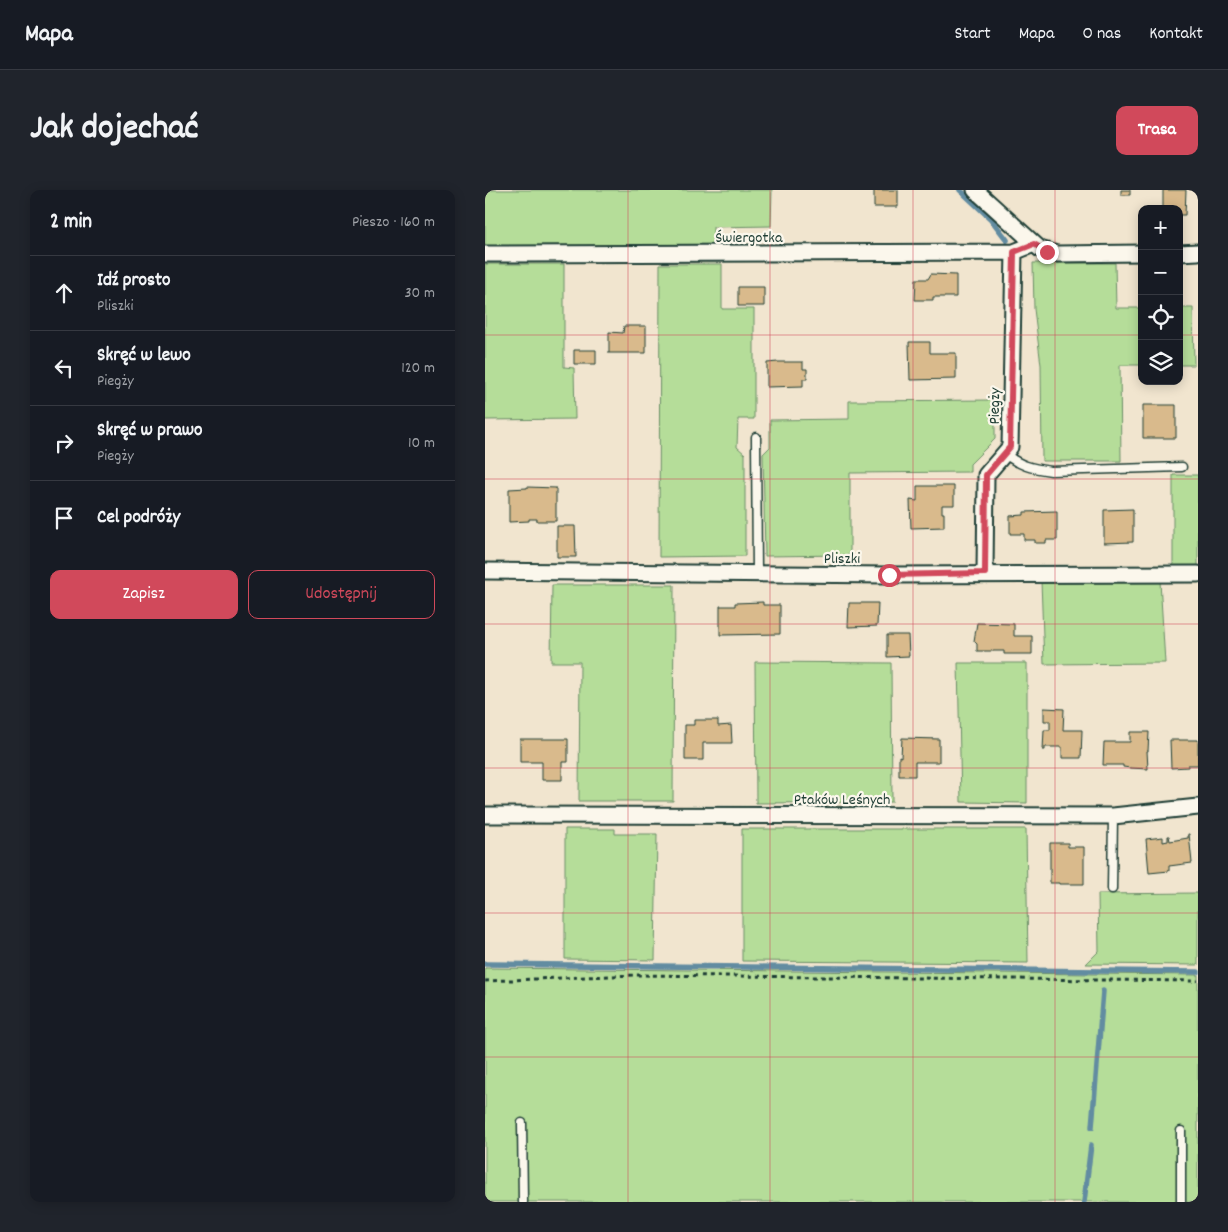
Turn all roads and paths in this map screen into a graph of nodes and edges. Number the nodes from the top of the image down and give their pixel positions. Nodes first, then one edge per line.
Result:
1 (975, 190) edge
2 (1034, 244) junction
3 (1014, 252) junction
4 (1198, 252) edge
5 (1138, 253) edge
6 (1183, 253) edge
7 (485, 254) edge
8 (756, 437) dead end
9 (1005, 454) junction
10 (1182, 467) dead end
11 (485, 571) edge
12 (985, 573) junction
13 (757, 574) junction
14 (1198, 574) edge
15 (1198, 807) edge
16 (485, 815) edge
17 (1113, 816) junction
18 (1112, 889) dead end
19 (485, 980) edge
20 (1198, 981) edge
21 (521, 1123) dead end
22 (1181, 1131) dead end
23 (523, 1202) edge
24 (1181, 1202) edge

1 - 2 street
2 - 3 street
2 - 5 street
3 - 7 street, Świergotka
3 - 9 street, Piegży
4 - 6 street
8 - 13 lane
9 - 10 lane
9 - 12 street, Piegży
11 - 13 street, Pliszki
12 - 13 street, Pliszki
12 - 14 street, Pliszki
15 - 17 street, Ptaków Leśnych
16 - 17 street, Ptaków Leśnych
17 - 18 lane
19 - 20 path
21 - 23 lane
22 - 24 lane

